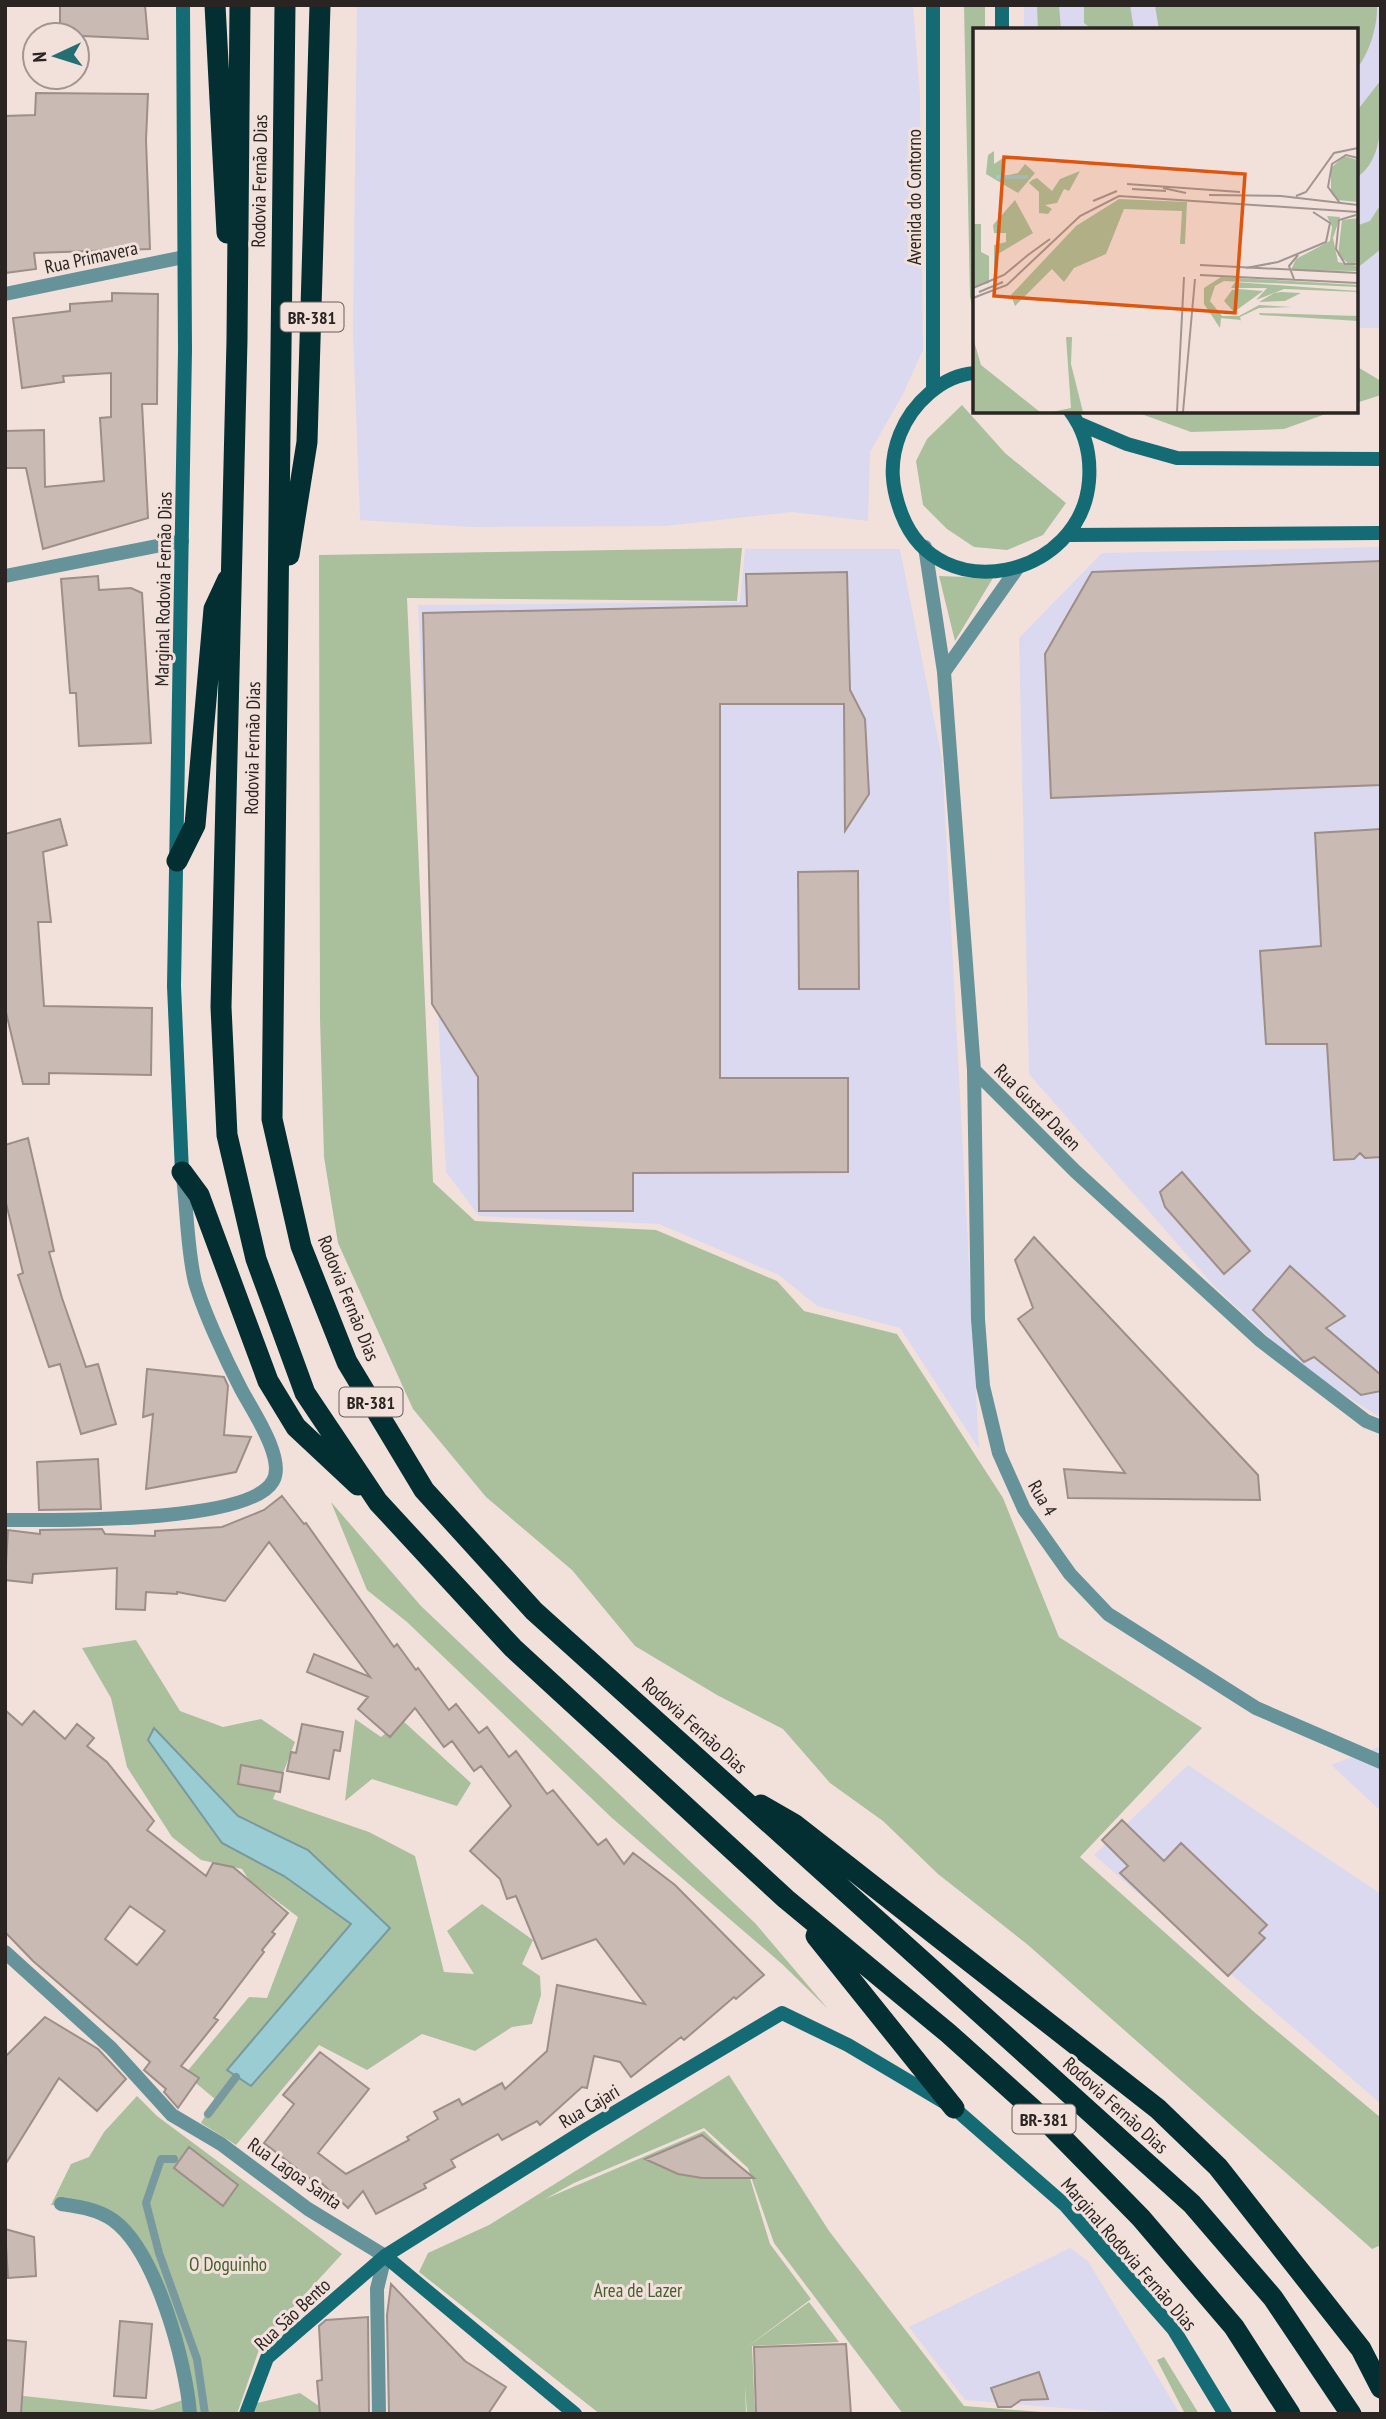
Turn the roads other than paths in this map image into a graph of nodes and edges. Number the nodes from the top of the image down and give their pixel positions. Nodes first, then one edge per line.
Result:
1 (183, 5) edge
2 (215, 5) edge
3 (240, 5) edge
4 (285, 5) edge
5 (320, 5) edge
6 (933, 5) edge
7 (1002, 5) edge
8 (1002, 28) edge
9 (184, 257) junction
10 (5, 294) edge
11 (237, 340) junction
12 (973, 374) edge
13 (933, 389) junction
14 (1072, 413) edge
15 (1080, 424) junction
16 (1381, 459) edge
17 (1381, 533) edge
18 (1069, 535) junction
19 (182, 541) junction
20 (925, 547) junction
21 (231, 570) junction
22 (1016, 570) junction
23 (5, 576) edge
24 (277, 626) junction
25 (944, 672) junction
26 (177, 861) junction
27 (974, 1070) junction
28 (183, 1172) junction
29 (1381, 1427) edge
30 (378, 1502) junction
31 (5, 1520) edge
32 (1381, 1762) edge
33 (726, 1785) junction
34 (786, 1899) junction
35 (5, 1952) edge
36 (954, 2108) junction
37 (61, 2204) dead end
38 (385, 2256) junction
39 (1381, 2388) edge
40 (190, 2414) edge
41 (246, 2414) edge
42 (379, 2414) edge
43 (575, 2414) edge
44 (1225, 2414) edge
45 (1290, 2414) edge
46 (1351, 2414) edge

1 - 9 main road, Marginal Rodovia Fernão Dias / BR-381
2 - 11 highway
3 - 11 highway, Rodovia Fernão Dias / BR-381
4 - 24 highway, Rodovia Fernão Dias / BR-381
5 - 24 highway, BR-381
6 - 13 main road, Avenida do Contorno
7 - 8 main road
9 - 10 street, Rua Primavera
9 - 19 main road, Marginal Rodovia Fernão Dias / BR-381
11 - 21 highway, Rodovia Fernão Dias / BR-381
12 - 13 main road
13 - 20 main road
14 - 15 main road
15 - 16 main road
15 - 18 main road
17 - 18 main road
18 - 22 main road
19 - 23 street
19 - 26 main road, Marginal Rodovia Fernão Dias / BR-381
20 - 22 main road
20 - 25 street, Rua Gustaf Dalen
21 - 26 highway, BR-381
21 - 30 highway, Rodovia Fernão Dias / BR-381
22 - 25 street
24 - 33 highway, Rodovia Fernão Dias / BR-381
25 - 27 street, Rua Gustaf Dalen
26 - 28 main road, Marginal Rodovia Fernão Dias / BR-381
27 - 29 street, Rua Gustaf Dalen
27 - 32 street, Rua 4
28 - 30 highway
28 - 31 street
30 - 34 highway, Rodovia Fernão Dias / BR-381
33 - 39 highway
33 - 46 highway, Rodovia Fernão Dias / BR-381
34 - 36 highway, BR-381
34 - 45 highway, Rodovia Fernão Dias / BR-381
35 - 38 street, Rua Lagoa Santa
36 - 38 main road, Rua Cajari
36 - 44 main road, Marginal Rodovia Fernão Dias / BR-381
37 - 40 street
38 - 41 main road, Rua São Bento
38 - 42 street
38 - 43 main road, Rua Lagoa Santa

